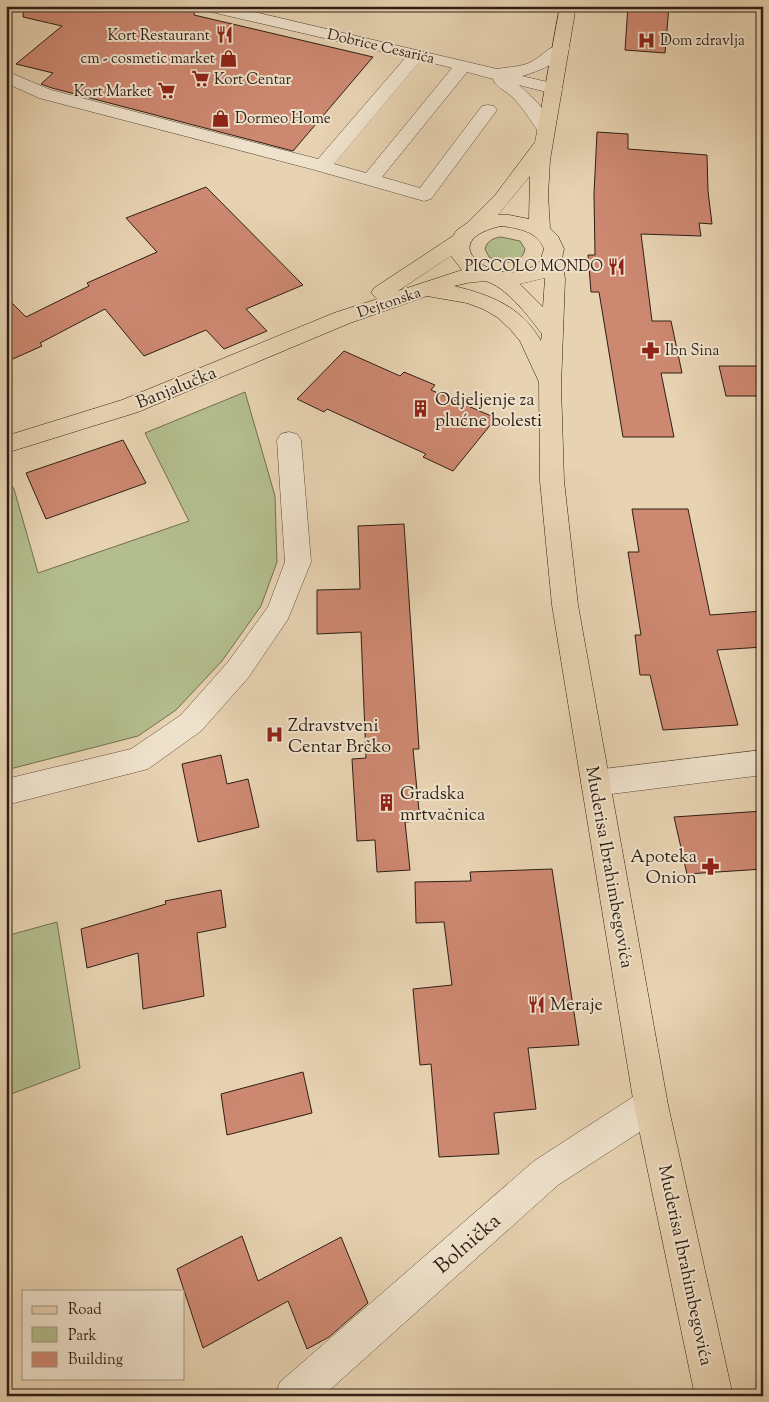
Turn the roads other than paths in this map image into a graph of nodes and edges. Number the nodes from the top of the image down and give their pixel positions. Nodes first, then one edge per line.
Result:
1 (207, 6) edge
2 (568, 6) edge
3 (562, 48) junction
4 (417, 54) junction
5 (463, 66) junction
6 (492, 73) junction
7 (6, 76) edge
8 (554, 89) junction
9 (488, 110) dead end
10 (545, 135) junction
11 (322, 166) junction
12 (370, 180) junction
13 (475, 226) junction
14 (540, 230) junction
15 (459, 241) junction
16 (552, 256) junction
17 (492, 277) junction
18 (425, 289) junction
19 (342, 318) junction
20 (552, 333) junction
21 (550, 386) junction
22 (289, 440) dead end
23 (6, 445) edge
24 (763, 762) edge
25 (595, 783) junction
26 (6, 792) edge
27 (651, 1105) junction
28 (294, 1396) edge
29 (714, 1396) edge

1 - 4 street, Dobrice Cesarića
2 - 3 main road
3 - 6 street
3 - 8 main road
4 - 5 street, Dobrice Cesarića
4 - 11 street
5 - 6 street, Dobrice Cesarića
5 - 12 street
6 - 8 street, Dobrice Cesarića
6 - 10 street
7 - 11 street
8 - 10 main road
9 - 12 street
10 - 13 main road
10 - 14 main road
11 - 12 street
13 - 14 main road
13 - 15 main road
14 - 16 main road
15 - 17 main road
15 - 19 main road, Dejtonska
16 - 17 main road
16 - 20 main road, Muderisa Ibrahimbegovića
17 - 18 main road, Dejtonska
17 - 20 main road
18 - 19 main road, Dejtonska
18 - 21 main road
19 - 23 main road, Banjalučka
20 - 21 main road, Muderisa Ibrahimbegovića
21 - 25 main road, Muderisa Ibrahimbegovića
22 - 26 street
24 - 25 street
25 - 27 main road, Muderisa Ibrahimbegovića
27 - 28 street, Bolnička
27 - 29 main road, Muderisa Ibrahimbegovića

